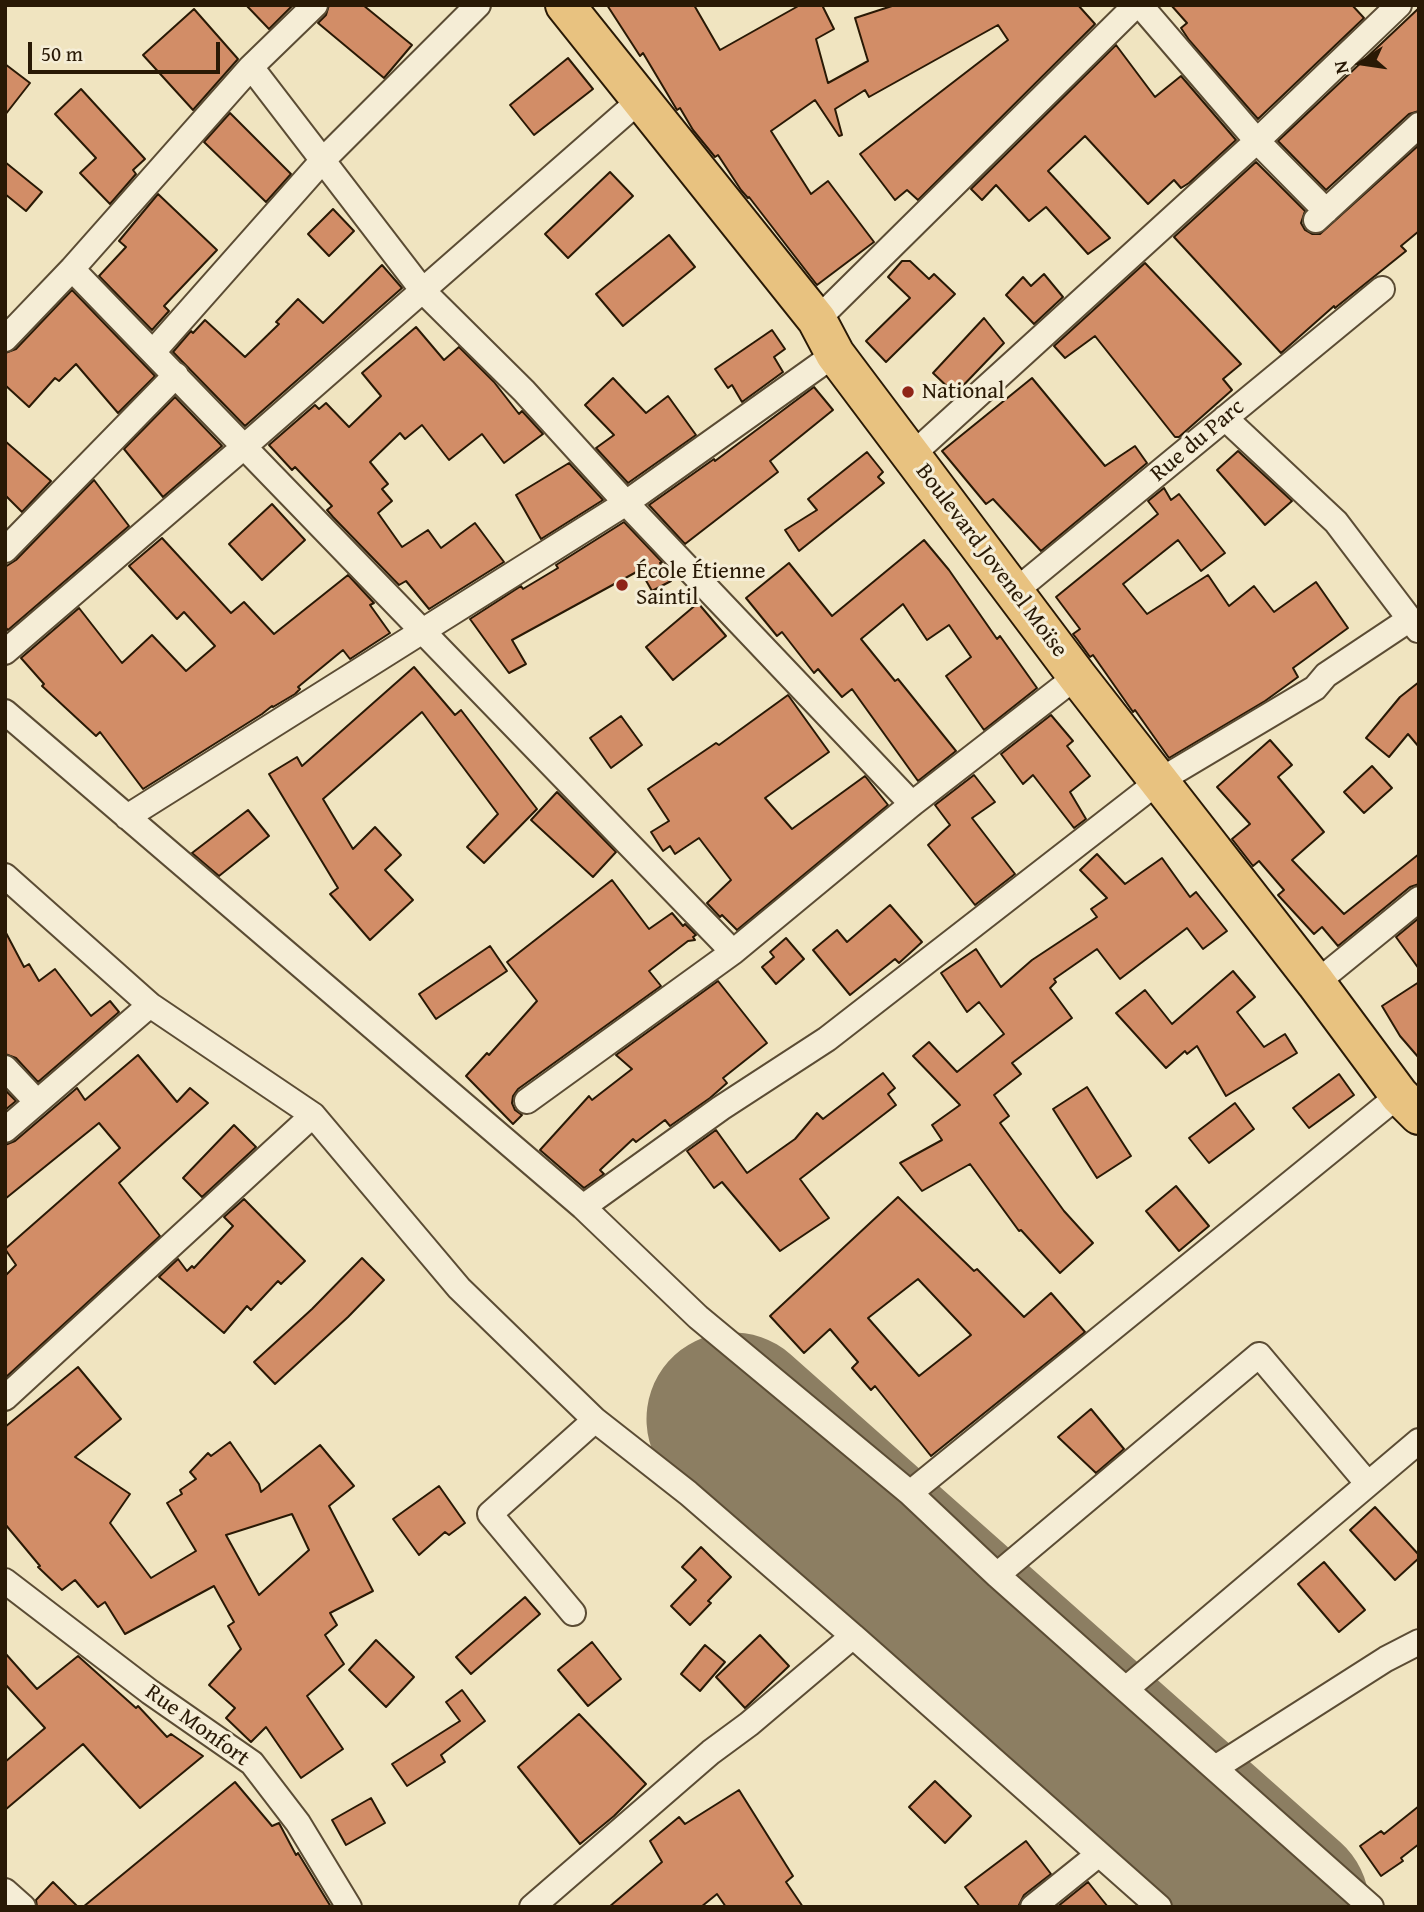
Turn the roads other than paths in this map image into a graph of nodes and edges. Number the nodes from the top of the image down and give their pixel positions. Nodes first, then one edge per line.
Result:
1 (315, 5) edge
2 (478, 5) edge
3 (565, 5) edge
4 (1138, 5) edge
5 (1399, 5) edge
6 (251, 67) junction
7 (640, 100) junction
8 (1419, 125) edge
9 (1257, 141) junction
10 (323, 160) junction
11 (72, 269) junction
12 (1382, 289) dead end
13 (423, 291) junction
14 (817, 320) junction
15 (5, 339) edge
16 (153, 352) junction
17 (835, 354) junction
18 (176, 375) junction
19 (1225, 418) junction
20 (245, 446) junction
21 (912, 455) junction
22 (626, 503) junction
23 (5, 551) edge
24 (1013, 593) junction
25 (1414, 625) edge
26 (425, 631) junction
27 (5, 652) edge
28 (1077, 677) junction
29 (5, 712) edge
30 (1159, 781) junction
31 (912, 804) junction
32 (127, 817) junction
33 (5, 876) edge
34 (1419, 899) edge
35 (733, 952) junction
36 (1316, 983) junction
37 (150, 1005) junction
38 (5, 1068) edge
39 (37, 1101) junction
40 (527, 1101) dead end
41 (1413, 1108) edge
42 (313, 1115) junction
43 (5, 1130) edge
44 (583, 1206) junction
45 (5, 1398) edge
46 (595, 1420) junction
47 (1419, 1441) edge
48 (1368, 1484) junction
49 (910, 1493) junction
50 (997, 1575) junction
51 (5, 1581) edge
52 (573, 1613) dead end
53 (853, 1636) junction
54 (1419, 1642) edge
55 (1126, 1689) junction
56 (1215, 1768) junction
57 (1099, 1854) junction
58 (5, 1891) edge
59 (23, 1907) edge
60 (349, 1907) edge
61 (532, 1907) edge
62 (1033, 1907) edge
63 (1159, 1907) edge
64 (1371, 1907) edge

1 - 6 street
2 - 10 street
3 - 7 main road, Boulevard Jovenel Moïse
4 - 9 street
4 - 14 street
5 - 9 street
6 - 10 street
6 - 11 street
7 - 13 street
7 - 14 main road, Boulevard Jovenel Moïse
8 - 9 street
9 - 21 street
10 - 13 street
10 - 16 street
11 - 15 street
11 - 16 street
12 - 19 street, Rue du Parc
13 - 20 street
13 - 22 street
14 - 17 main road, Boulevard Jovenel Moïse
16 - 18 street
17 - 21 main road, Boulevard Jovenel Moïse
17 - 22 street
18 - 20 street
18 - 23 street
19 - 24 street, Rue du Parc
19 - 25 street
20 - 26 street
20 - 27 street
21 - 24 main road, Boulevard Jovenel Moïse
22 - 26 street
22 - 31 street
24 - 28 main road, Boulevard Jovenel Moïse
25 - 30 street
26 - 32 street
26 - 35 street
28 - 30 main road, Boulevard Jovenel Moïse
28 - 31 street
29 - 32 street
30 - 36 main road, Boulevard Jovenel Moïse
30 - 44 street
31 - 35 street
32 - 44 street
33 - 37 street
34 - 36 street
35 - 40 street
36 - 41 main road, Boulevard Jovenel Moïse
37 - 39 street
37 - 42 street
38 - 39 street
39 - 43 street
41 - 49 street
42 - 45 street
42 - 46 street
44 - 49 street
46 - 52 street
46 - 53 street
47 - 48 street
48 - 50 street
48 - 55 street
49 - 50 street
50 - 55 street
51 - 60 street, Rue Monfort
53 - 57 street
53 - 61 street
54 - 56 street
55 - 56 street
56 - 64 street
57 - 62 street
57 - 63 street
58 - 59 street

